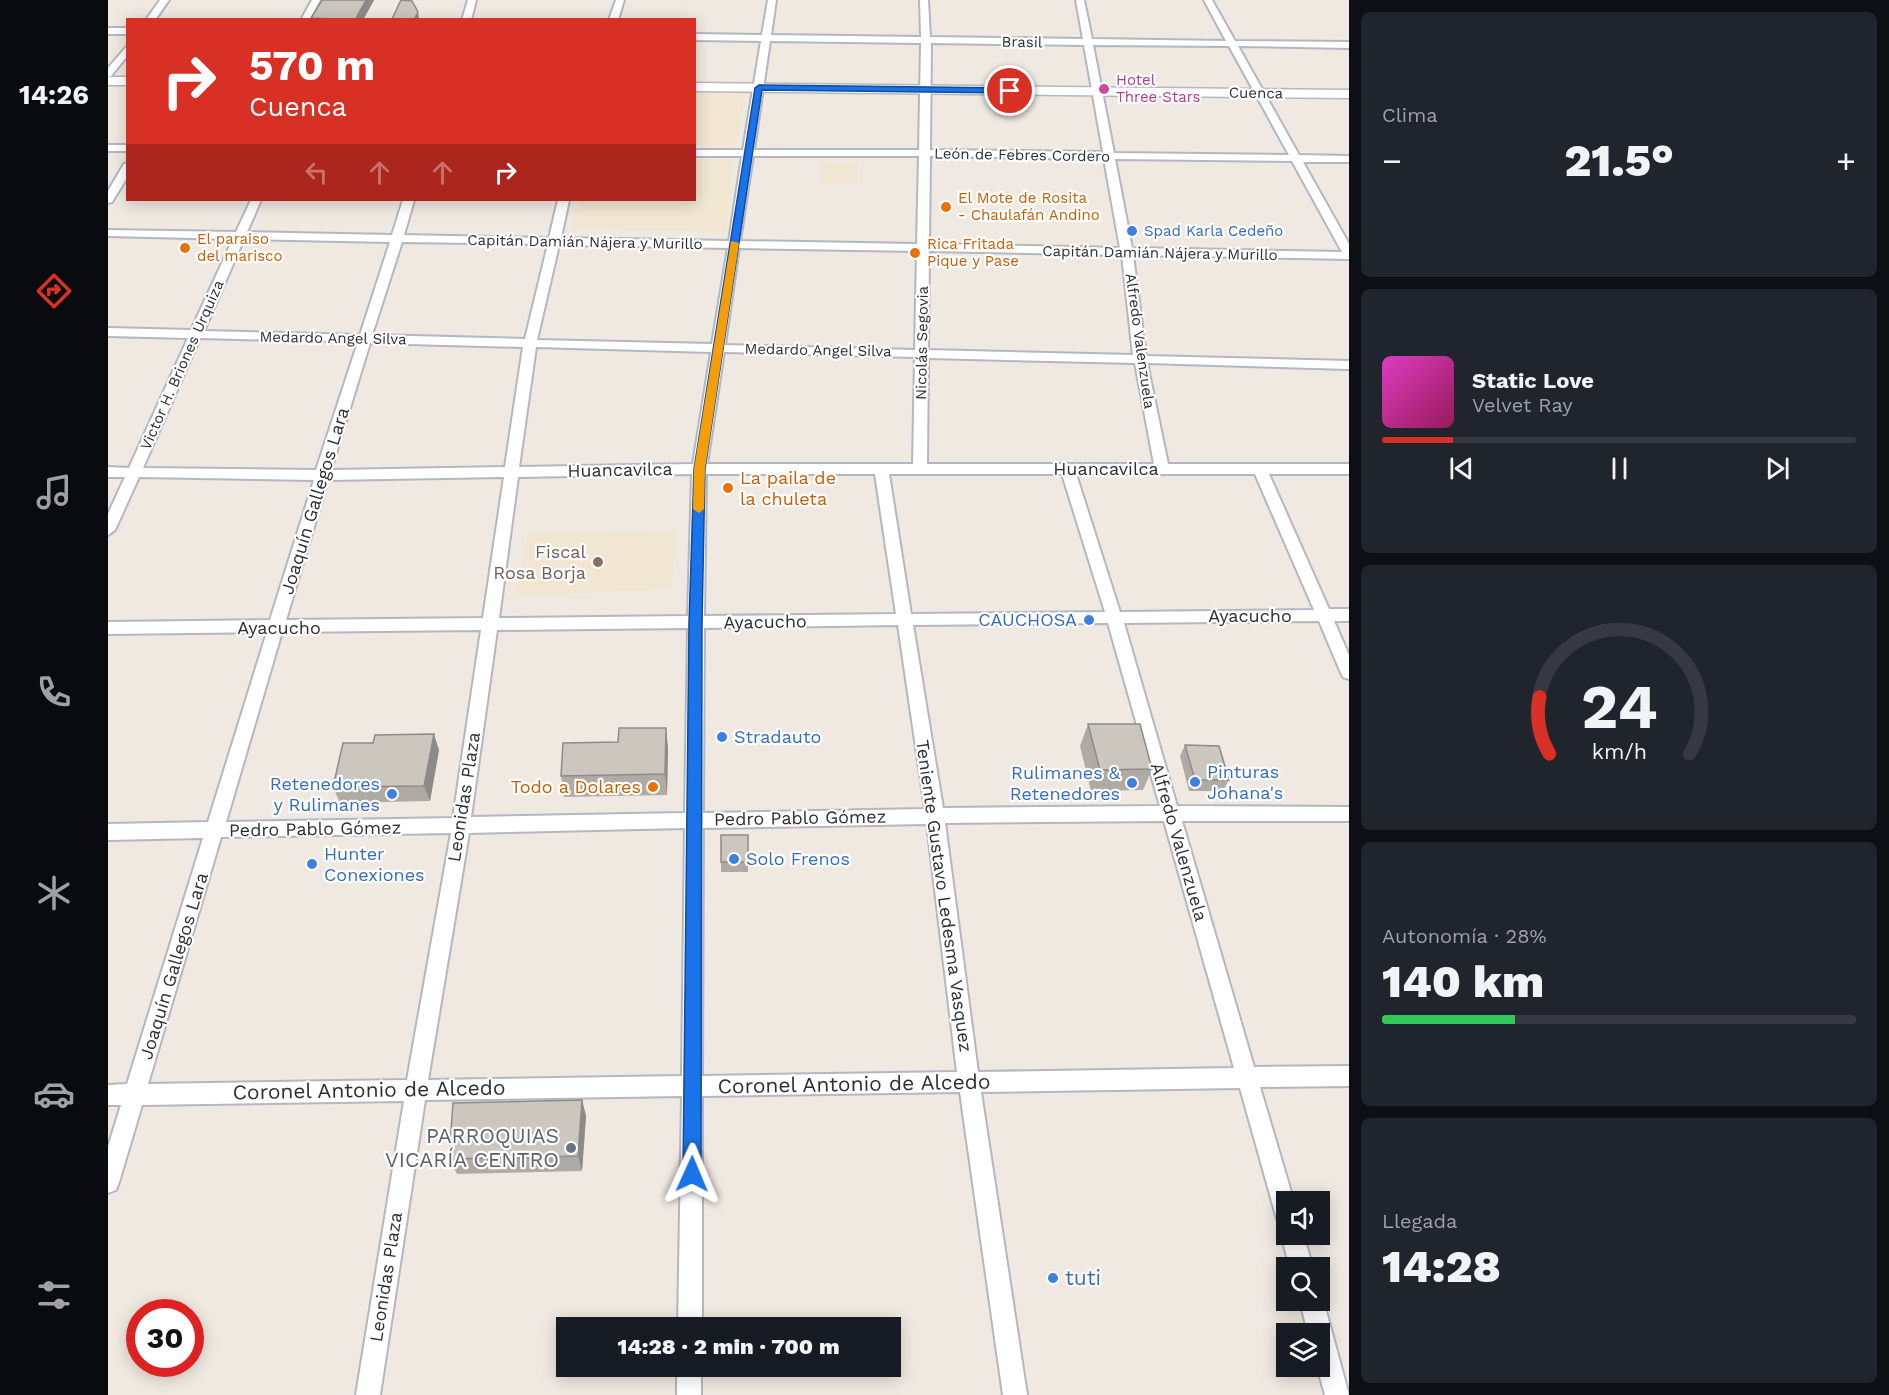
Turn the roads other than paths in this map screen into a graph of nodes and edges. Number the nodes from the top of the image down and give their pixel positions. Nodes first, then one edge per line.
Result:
1 (165, 0) edge
2 (316, 0) edge
3 (472, 0) edge
4 (620, 0) edge
5 (772, 0) edge
6 (924, 0) edge
7 (1080, 0) edge
8 (1208, 0) edge
9 (152, 18) edge
10 (305, 18) edge
11 (467, 18) edge
12 (614, 18) edge
13 (108, 31) edge
14 (126, 31) edge
15 (696, 37) edge
16 (766, 38) junction
17 (926, 41) junction
18 (1088, 43) junction
19 (1232, 44) junction
20 (1349, 45) edge
21 (126, 51) edge
22 (108, 74) edge
23 (108, 81) edge
24 (126, 81) edge
25 (696, 87) edge
26 (759, 88) junction
27 (924, 90) junction
28 (1097, 92) junction
29 (1260, 93) junction
30 (1349, 94) edge
31 (108, 148) edge
32 (126, 148) edge
33 (696, 153) edge
34 (748, 153) junction
35 (924, 153) junction
36 (1109, 156) junction
37 (1295, 158) junction
38 (1349, 159) edge
39 (126, 169) edge
40 (108, 200) edge
41 (256, 201) edge
42 (409, 201) edge
43 (564, 201) edge
44 (108, 233) edge
45 (240, 236) junction
46 (399, 237) junction
47 (553, 243) junction
48 (734, 245) junction
49 (924, 249) junction
50 (1127, 252) junction
51 (1349, 255) edge
52 (108, 332) edge
53 (195, 334) junction
54 (366, 339) junction
55 (531, 343) junction
56 (717, 347) junction
57 (922, 352) junction
58 (1140, 358) junction
59 (1349, 365) edge
60 (699, 469) junction
61 (881, 469) junction
62 (920, 469) junction
63 (1068, 469) junction
64 (1162, 469) junction
65 (1260, 469) junction
66 (1349, 469) edge
67 (108, 472) edge
68 (511, 472) junction
69 (134, 473) junction
70 (322, 475) junction
71 (108, 530) edge
72 (1324, 615) junction
73 (1349, 615) edge
74 (1114, 616) junction
75 (904, 619) junction
76 (696, 623) junction
77 (489, 625) junction
78 (108, 628) edge
79 (275, 628) junction
80 (1349, 673) edge
81 (1170, 813) junction
82 (1349, 814) edge
83 (934, 816) junction
84 (695, 820) junction
85 (461, 826) junction
86 (215, 831) junction
87 (108, 832) edge
88 (1349, 1076) edge
89 (1248, 1077) junction
90 (969, 1083) junction
91 (693, 1087) junction
92 (416, 1089) junction
93 (134, 1094) junction
94 (108, 1095) edge
95 (108, 1182) edge
96 (1280, 1191) edge
97 (1314, 1311) edge
98 (690, 1317) edge
99 (689, 1377) edge
100 (368, 1395) edge
101 (688, 1395) edge
102 (1016, 1395) edge
103 (1338, 1395) edge

1 - 9 street
2 - 10 street
3 - 11 street
4 - 12 street
5 - 16 street
6 - 17 street, Nicolás Segovia
7 - 18 street, Alfredo Valenzuela
8 - 19 street
13 - 14 street
15 - 16 street, Brasil
16 - 17 street, Brasil
16 - 26 street
17 - 18 street, Brasil
17 - 27 street, Nicolás Segovia
18 - 19 street, Brasil
18 - 28 street, Alfredo Valenzuela
19 - 20 street, Brasil
19 - 29 street
21 - 22 street
23 - 24 main road
25 - 26 main road, Cuenca
26 - 27 main road, Cuenca
26 - 34 street
27 - 28 main road, Cuenca
27 - 35 street, Nicolás Segovia
28 - 29 main road, Cuenca
28 - 36 street, Alfredo Valenzuela
29 - 30 main road, Cuenca
29 - 37 street
31 - 32 street
33 - 34 street, León de Febres Cordero
34 - 35 street, León de Febres Cordero
34 - 48 street
35 - 36 street, León de Febres Cordero
35 - 49 street, Nicolás Segovia
36 - 37 street, León de Febres Cordero
36 - 50 street, Alfredo Valenzuela
37 - 38 street, León de Febres Cordero
37 - 51 street
39 - 40 street
41 - 45 street, Victor H. Briones Urquiza
42 - 46 street, Joaquín Gallegos Lara
43 - 47 street, Leonidas Plaza
44 - 45 street, Capitán Damián Nájera y Murillo
45 - 46 street, Capitán Damián Nájera y Murillo
45 - 53 street, Victor H. Briones Urquiza
46 - 47 street, Capitán Damián Nájera y Murillo
46 - 54 street, Joaquín Gallegos Lara
47 - 48 street, Capitán Damián Nájera y Murillo
47 - 55 street, Leonidas Plaza
48 - 49 street, Capitán Damián Nájera y Murillo
48 - 56 street
49 - 50 street, Capitán Damián Nájera y Murillo
49 - 57 street, Nicolás Segovia
50 - 51 street, Capitán Damián Nájera y Murillo
50 - 58 street, Alfredo Valenzuela
52 - 53 street, Medardo Angel Silva
53 - 54 street, Medardo Angel Silva
53 - 69 street, Victor H. Briones Urquiza
54 - 55 street, Medardo Angel Silva
54 - 70 street, Joaquín Gallegos Lara
55 - 56 street, Medardo Angel Silva
55 - 68 street, Leonidas Plaza
56 - 57 street, Medardo Angel Silva
56 - 60 street
57 - 58 street, Medardo Angel Silva
57 - 62 street, Nicolás Segovia
58 - 59 street, Medardo Angel Silva
58 - 64 street, Alfredo Valenzuela
60 - 61 street, Huancavilca
60 - 68 street, Huancavilca
60 - 76 street
61 - 62 street, Huancavilca
61 - 75 street, Teniente Gustavo Ledesma Vasquez
62 - 63 street, Huancavilca
63 - 64 street, Huancavilca
63 - 74 street, Alfredo Valenzuela
64 - 65 street, Huancavilca
65 - 66 street, Huancavilca
65 - 72 street
67 - 69 street, Huancavilca
68 - 70 street, Huancavilca
68 - 77 street, Leonidas Plaza
69 - 70 street, Huancavilca
69 - 71 street, Victor H. Briones Urquiza
70 - 79 street, Joaquín Gallegos Lara
72 - 73 street, Ayacucho
72 - 74 street, Ayacucho
72 - 80 street
74 - 75 street, Ayacucho
74 - 81 street, Alfredo Valenzuela
75 - 76 street, Ayacucho
75 - 83 street, Teniente Gustavo Ledesma Vasquez
76 - 77 street, Ayacucho
76 - 84 street
77 - 79 street, Ayacucho
77 - 85 street, Leonidas Plaza
78 - 79 street, Ayacucho
79 - 86 street, Joaquín Gallegos Lara
81 - 82 street, Pedro Pablo Gómez
81 - 83 street, Pedro Pablo Gómez
81 - 89 street, Alfredo Valenzuela
83 - 84 street, Pedro Pablo Gómez
83 - 90 street, Teniente Gustavo Ledesma Vasquez
84 - 85 street, Pedro Pablo Gómez
84 - 91 street
85 - 86 street, Pedro Pablo Gómez
85 - 92 street, Leonidas Plaza
86 - 87 street, Pedro Pablo Gómez
86 - 93 street, Joaquín Gallegos Lara
88 - 89 street, Coronel Antonio de Alcedo
89 - 90 street, Coronel Antonio de Alcedo
89 - 96 street, Alfredo Valenzuela
90 - 91 street, Coronel Antonio de Alcedo
90 - 102 street, Teniente Gustavo Ledesma Vasquez
91 - 92 street, Coronel Antonio de Alcedo
91 - 98 street
92 - 93 street, Coronel Antonio de Alcedo
92 - 100 street, Leonidas Plaza
93 - 94 street, Coronel Antonio de Alcedo
93 - 95 street, Joaquín Gallegos Lara
97 - 103 street
99 - 101 street

